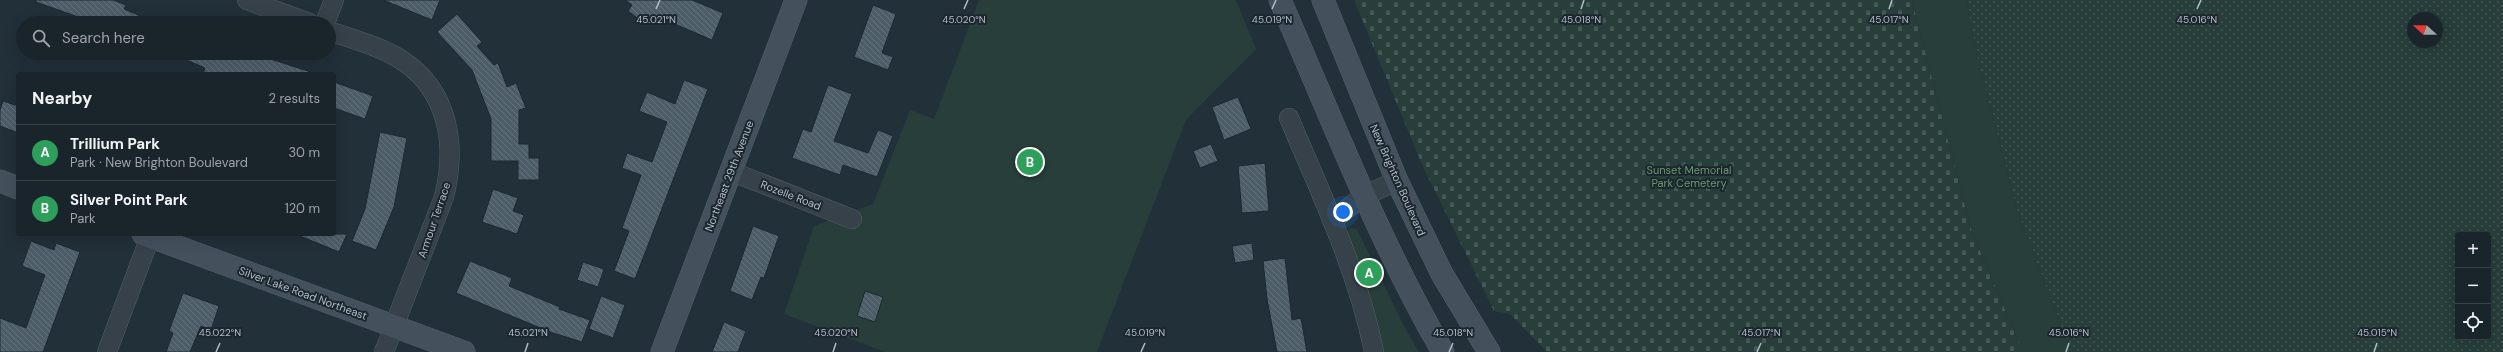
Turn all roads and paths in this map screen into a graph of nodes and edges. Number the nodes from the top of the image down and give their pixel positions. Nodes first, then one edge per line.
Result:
1 (247, 0) edge
2 (334, 0) edge
3 (796, 0) edge
4 (1280, 0) edge
5 (1323, 0) edge
6 (290, 16) edge
7 (328, 16) edge
8 (336, 34) edge
9 (1289, 118) dead end
10 (730, 171) junction
11 (0, 181) edge
12 (1397, 181) junction
13 (16, 187) edge
14 (1364, 196) junction
15 (852, 218) dead end
16 (1332, 221) junction
17 (146, 236) edge
18 (149, 236) edge
19 (393, 326) junction
20 (107, 352) edge
21 (384, 352) edge
22 (464, 352) edge
23 (662, 352) edge
24 (1374, 352) edge
25 (1443, 352) edge
26 (1489, 352) edge

1 - 6 street
2 - 7 street
3 - 10 main road, Northeast 29th Avenue
4 - 14 main road
5 - 12 main road, New Brighton Boulevard
8 - 19 street, Armour Terrace
9 - 16 street
10 - 15 street, Rozelle Road
10 - 23 main road, Northeast 29th Avenue
11 - 13 main road
12 - 14 street
12 - 26 main road, New Brighton Boulevard
14 - 16 street
14 - 25 main road
16 - 24 street
17 - 20 street
18 - 19 main road, Silver Lake Road Northeast
19 - 21 street, Armour Terrace
19 - 22 main road, Silver Lake Road Northeast

